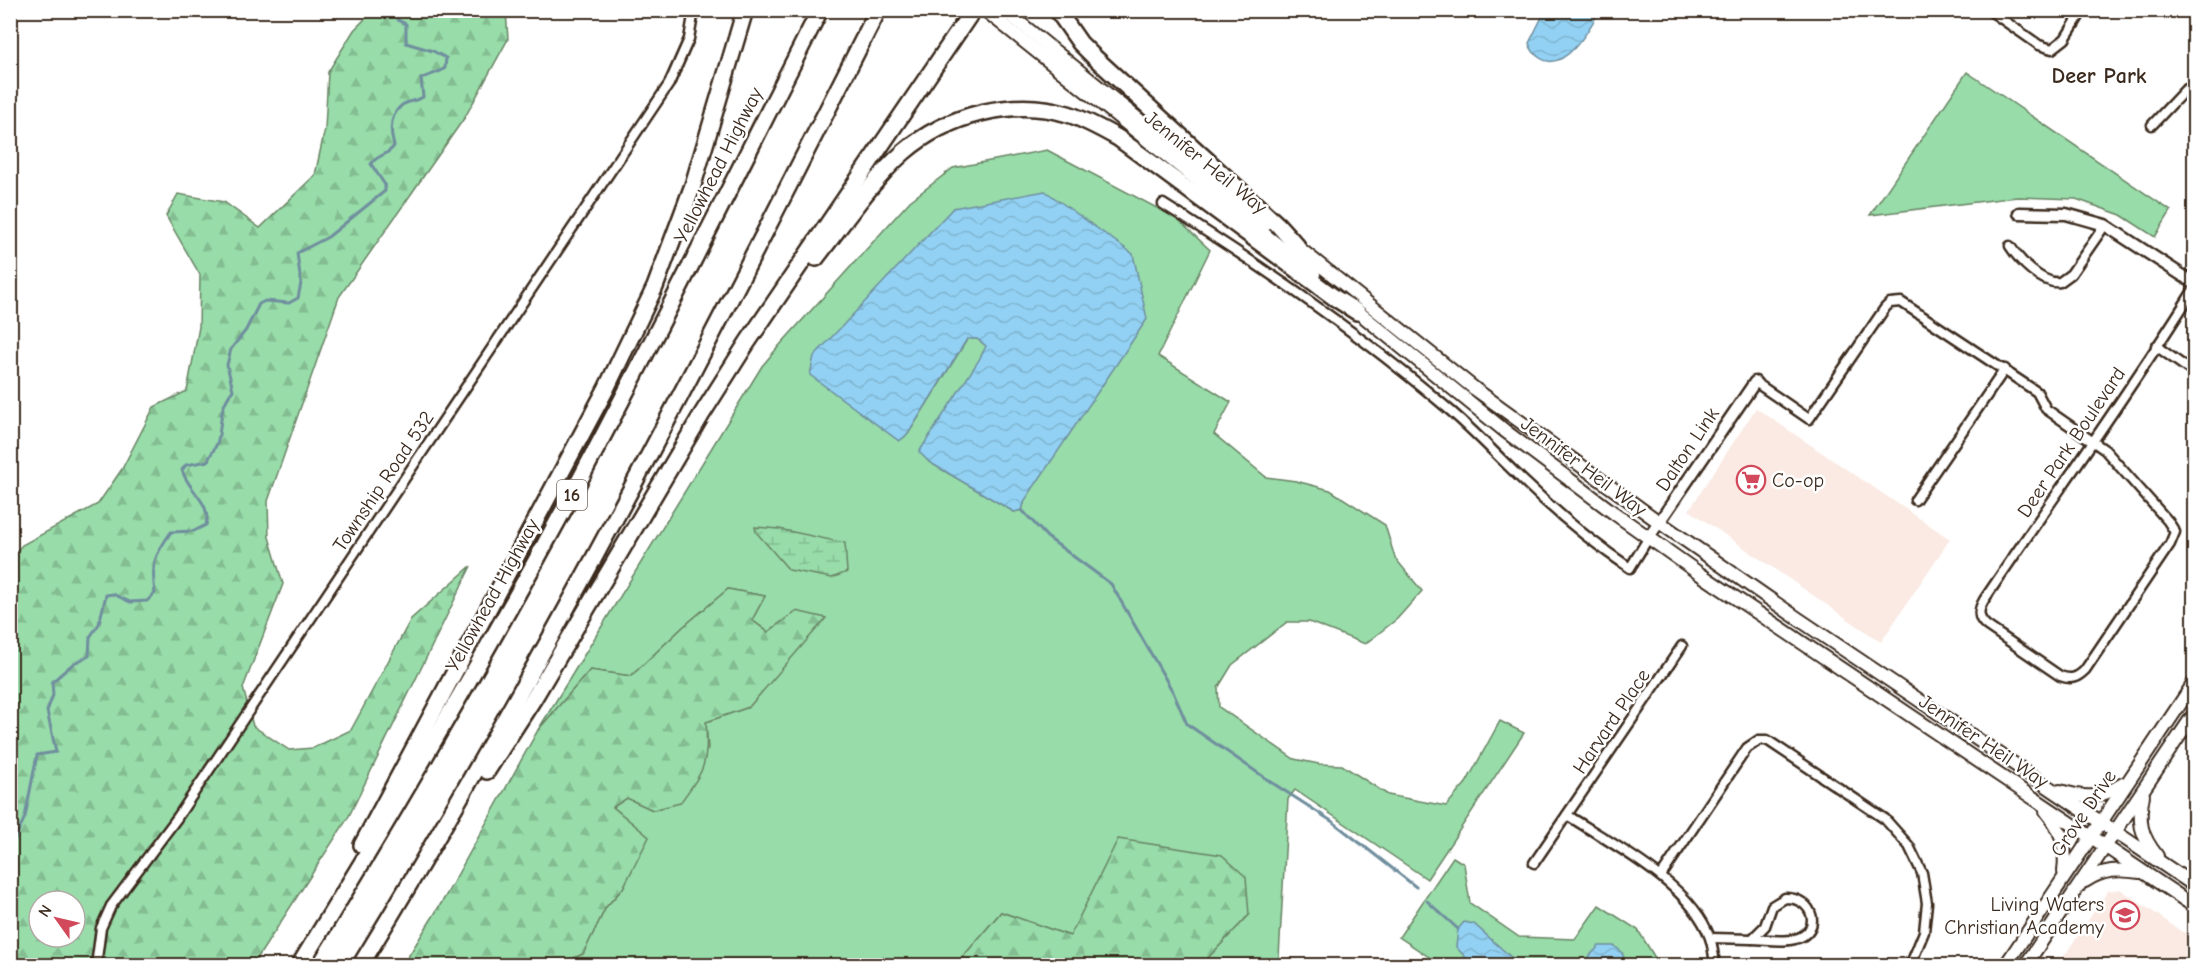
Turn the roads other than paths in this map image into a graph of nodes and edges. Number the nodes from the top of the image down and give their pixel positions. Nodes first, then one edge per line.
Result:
1 (694, 10) edge
2 (736, 10) edge
3 (745, 10) edge
4 (820, 10) edge
5 (878, 10) edge
6 (973, 10) edge
7 (985, 10) edge
8 (1004, 10) edge
9 (1057, 10) edge
10 (1989, 10) edge
11 (2083, 10) edge
12 (2194, 85) edge
13 (718, 101) junction
14 (2152, 125) dead end
15 (1163, 204) dead end
16 (2019, 213) dead end
17 (2105, 225) junction
18 (1297, 246) junction
19 (2010, 246) dead end
20 (2194, 283) edge
21 (2194, 289) edge
22 (768, 312) junction
23 (1357, 312) junction
24 (2156, 346) junction
25 (2005, 369) junction
26 (2194, 373) edge
27 (1755, 382) joint
28 (2092, 440) junction
29 (1915, 500) dead end
30 (1659, 522) junction
31 (1648, 537) junction
32 (1682, 645) dead end
33 (2194, 683) edge
34 (2194, 714) edge
35 (2129, 780) junction
36 (2049, 788) junction
37 (2144, 788) junction
38 (2040, 803) junction
39 (1567, 815) junction
40 (2100, 822) junction
41 (442, 829) junction
42 (2115, 832) junction
43 (2090, 836) junction
44 (2105, 846) junction
45 (1534, 863) dead end
46 (2166, 866) junction
47 (2144, 873) junction
48 (1661, 876) junction
49 (2063, 878) junction
50 (2079, 885) junction
51 (2194, 885) edge
52 (2194, 906) edge
53 (334, 909) junction
54 (1711, 938) junction
55 (1752, 939) junction
56 (96, 966) edge
57 (299, 966) edge
58 (360, 966) edge
59 (1715, 966) edge
60 (1910, 966) edge
61 (2005, 966) edge
62 (2025, 966) edge

1 - 56 street, Township Road 532
2 - 13 highway
3 - 13 highway
4 - 53 highway, Yellowhead Highway / 16
5 - 41 highway
6 - 22 highway
7 - 23 main road, Jennifer Heil Way
8 - 18 main road, Jennifer Heil Way
9 - 18 highway
10 - 11 street
12 - 14 street
13 - 53 highway
15 - 31 street
16 - 17 street
17 - 19 street
17 - 20 street
18 - 30 main road, Jennifer Heil Way
21 - 24 street, Deer Park Boulevard
22 - 23 highway
22 - 41 highway
23 - 31 main road, Jennifer Heil Way
24 - 26 street
24 - 28 street, Deer Park Boulevard
25 - 27 street
25 - 28 street
25 - 29 street
27 - 30 street, Dalton Link
28 - 28 street, Deer Park Boulevard
30 - 31 street, Dalton Link
30 - 36 main road, Jennifer Heil Way
31 - 38 main road, Jennifer Heil Way
32 - 39 street, Harvard Place
33 - 35 main road, Grove Drive
34 - 37 main road, Grove Drive
35 - 36 main road
35 - 40 main road, Grove Drive
36 - 40 main road, Jennifer Heil Way
37 - 42 main road, Grove Drive
37 - 46 main road
38 - 43 main road, Jennifer Heil Way
38 - 49 main road
39 - 45 street, Harvard Place
39 - 48 street
40 - 42 main road, Jennifer Heil Way
40 - 43 main road, Grove Drive
41 - 58 highway
42 - 44 main road, Grove Drive
42 - 46 main road, Jennifer Heil Way
43 - 44 main road, Jennifer Heil Way
43 - 49 main road, Grove Drive
44 - 47 main road, Jennifer Heil Way
44 - 50 main road, Grove Drive
46 - 51 main road, Jennifer Heil Way
47 - 50 main road
47 - 52 main road, Jennifer Heil Way
48 - 54 street
48 - 60 street
49 - 61 main road, Grove Drive
50 - 62 main road, Grove Drive
53 - 57 highway, Yellowhead Highway / 16
54 - 55 street
54 - 59 street
55 - 55 street

